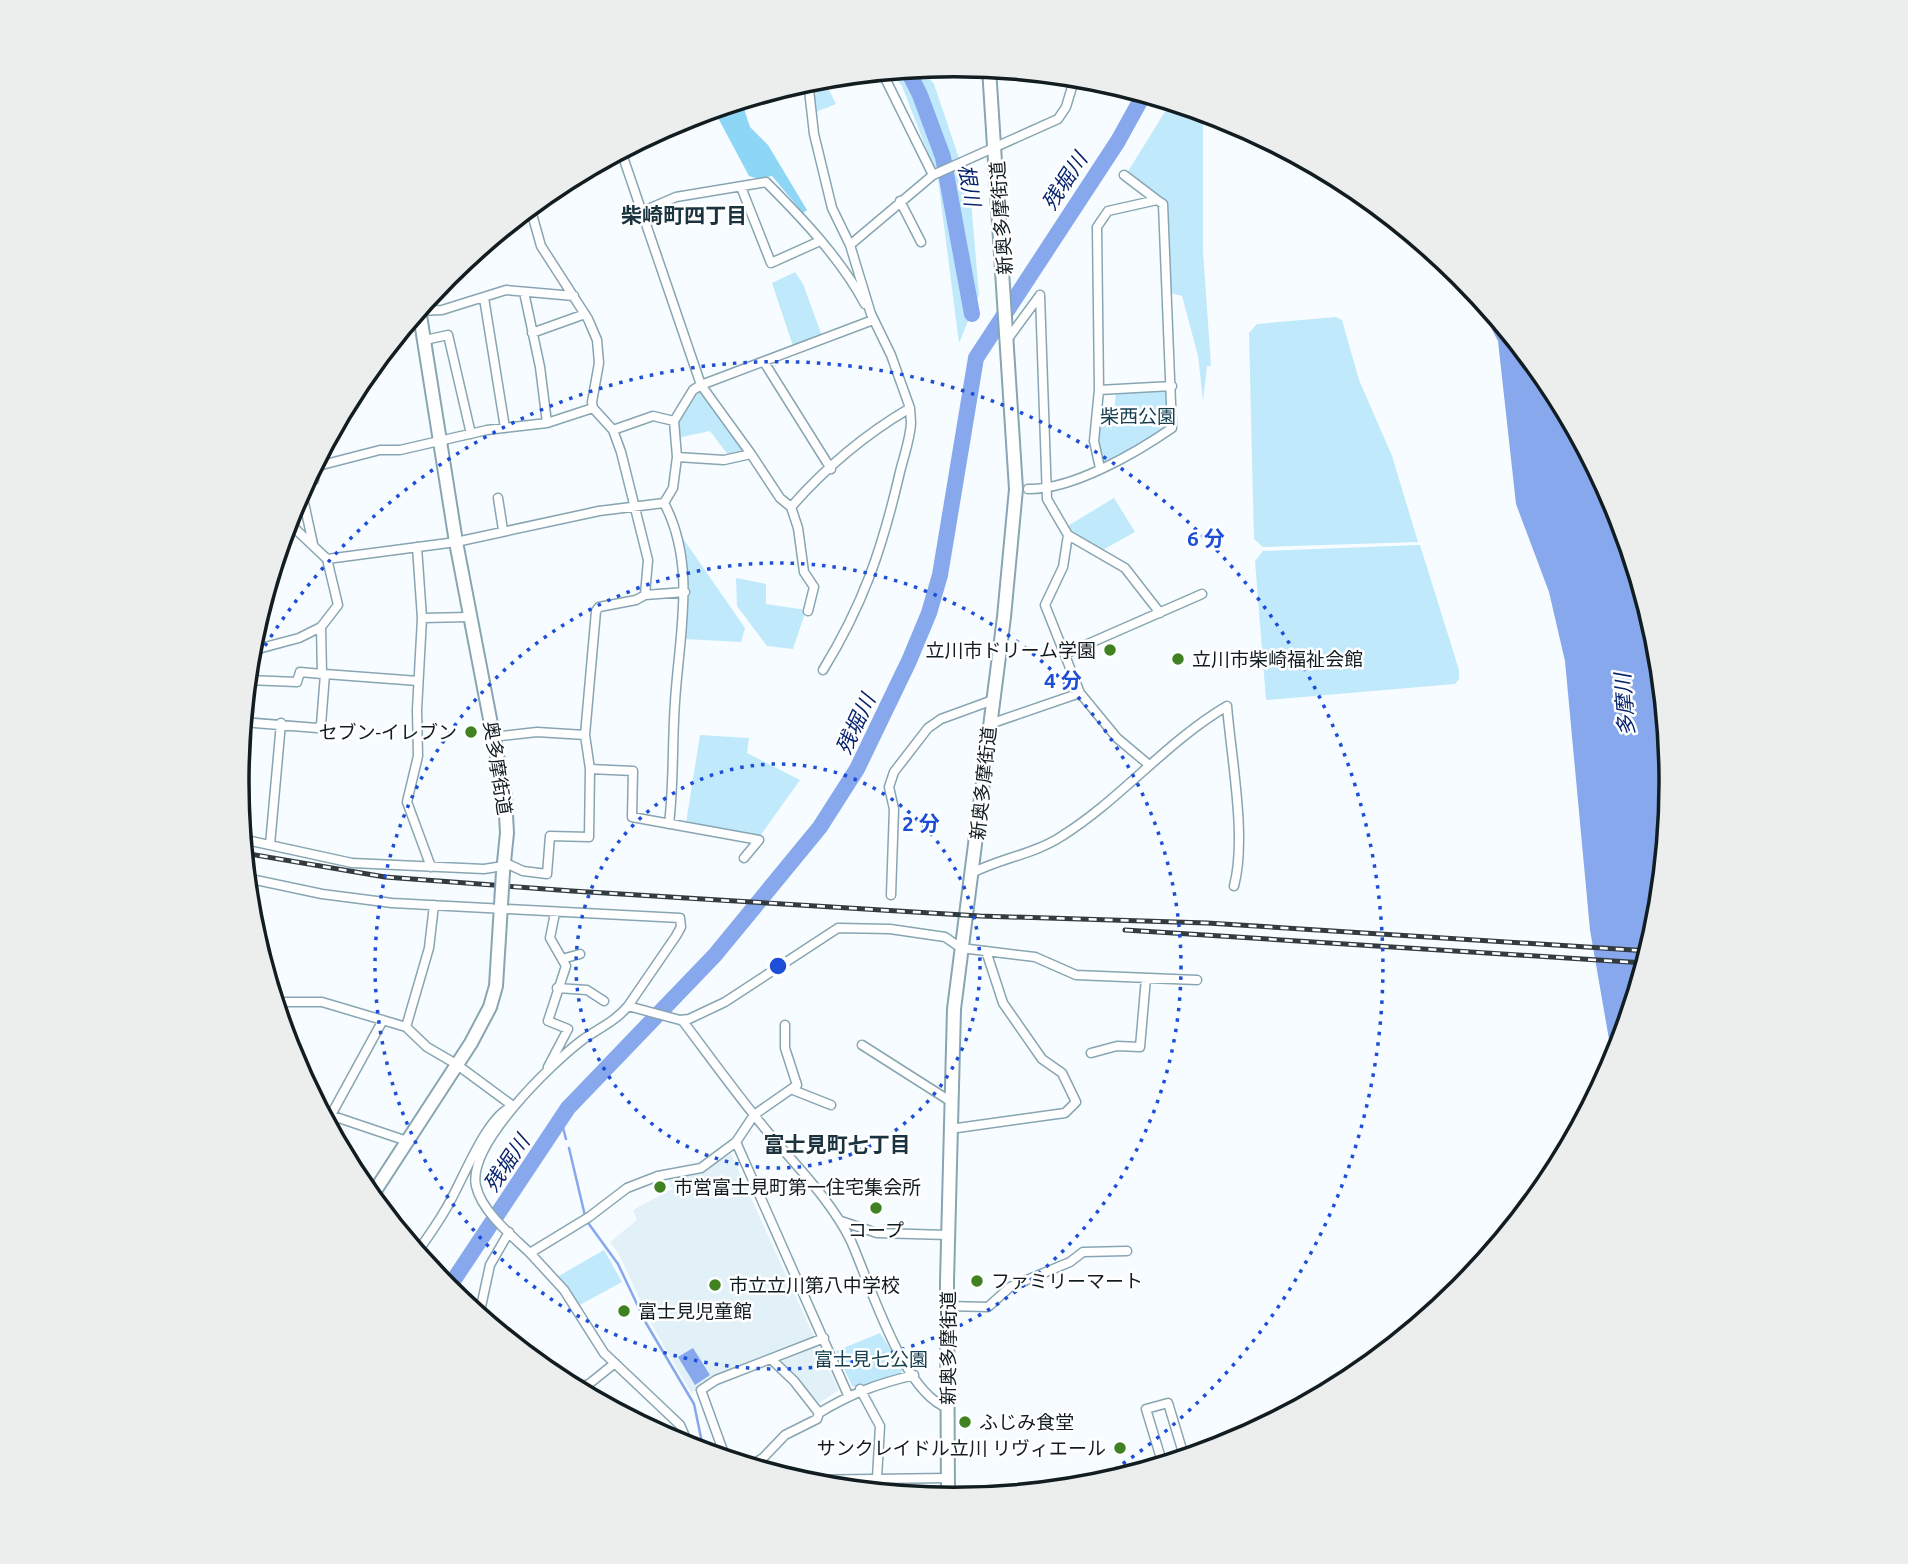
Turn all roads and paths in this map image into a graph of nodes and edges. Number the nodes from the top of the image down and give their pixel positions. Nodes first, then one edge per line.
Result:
1 (990, 79) edge
2 (886, 81) edge
3 (1071, 87) edge
4 (809, 93) edge
5 (996, 146) junction
6 (624, 160) edge
7 (933, 175) junction
8 (1124, 175) dead end
9 (741, 187) junction
10 (1157, 200) junction
11 (900, 201) junction
12 (641, 212) junction
13 (533, 217) edge
14 (820, 242) junction
15 (921, 242) dead end
16 (850, 245) junction
17 (524, 292) junction
18 (574, 296) junction
19 (484, 298) junction
20 (432, 308) edge
21 (585, 314) junction
22 (872, 317) junction
23 (421, 321) edge
24 (532, 333) junction
25 (425, 340) junction
26 (1007, 340) junction
27 (764, 362) junction
28 (701, 385) junction
29 (1172, 386) junction
30 (1099, 390) junction
31 (593, 408) junction
32 (910, 408) junction
33 (674, 421) junction
34 (547, 423) junction
35 (505, 428) junction
36 (613, 430) junction
37 (471, 434) junction
38 (441, 442) junction
39 (751, 454) junction
40 (677, 457) junction
41 (327, 460) edge
42 (1100, 468) junction
43 (831, 469) junction
44 (1028, 489) dead end
45 (1046, 489) junction
46 (498, 498) dead end
47 (664, 503) junction
48 (633, 506) junction
49 (305, 507) edge
50 (791, 507) junction
51 (296, 529) edge
52 (503, 530) junction
53 (1068, 535) junction
54 (456, 542) junction
55 (313, 544) junction
56 (417, 547) junction
57 (327, 559) junction
58 (685, 592) junction
59 (1202, 594) dead end
60 (645, 595) junction
61 (808, 611) dead end
62 (1160, 613) junction
63 (470, 617) junction
64 (422, 618) junction
65 (321, 627) junction
66 (262, 648) edge
67 (1065, 654) junction
68 (823, 670) dead end
69 (323, 674) junction
70 (257, 680) edge
71 (418, 681) junction
72 (1080, 693) junction
73 (993, 700) junction
74 (252, 722) edge
75 (281, 723) junction
76 (990, 724) junction
77 (586, 735) junction
78 (494, 737) junction
79 (1148, 764) junction
80 (590, 769) junction
81 (669, 824) junction
82 (252, 841) edge
83 (270, 845) junction
84 (744, 858) dead end
85 (431, 867) junction
86 (503, 869) junction
87 (972, 873) junction
88 (256, 880) edge
89 (1234, 886) dead end
90 (891, 895) dead end
91 (434, 905) junction
92 (501, 907) junction
93 (555, 913) junction
94 (961, 948) junction
95 (986, 951) junction
96 (580, 954) dead end
97 (562, 959) junction
98 (1146, 978) junction
99 (1197, 980) dead end
100 (557, 988) junction
101 (604, 1001) dead end
102 (284, 1002) edge
103 (628, 1006) junction
104 (383, 1020) junction
105 (681, 1020) junction
106 (785, 1025) dead end
107 (406, 1027) junction
108 (862, 1045) dead end
109 (1091, 1052) dead end
110 (457, 1064) junction
111 (527, 1090) junction
112 (793, 1090) junction
113 (950, 1101) junction
114 (513, 1105) junction
115 (831, 1105) dead end
116 (332, 1113) edge
117 (754, 1115) junction
118 (333, 1116) edge
119 (950, 1129) junction
120 (407, 1141) junction
121 (736, 1142) junction
122 (378, 1188) edge
123 (841, 1222) junction
124 (507, 1231) junction
125 (948, 1235) junction
126 (422, 1245) edge
127 (1127, 1251) dead end
128 (530, 1253) junction
129 (481, 1305) edge
130 (947, 1306) junction
131 (824, 1338) junction
132 (771, 1359) junction
133 (615, 1363) junction
134 (914, 1375) junction
135 (586, 1383) edge
136 (860, 1389) junction
137 (701, 1390) junction
138 (848, 1395) junction
139 (691, 1396) dead end
140 (948, 1408) junction
141 (819, 1413) junction
142 (683, 1433) edge
143 (722, 1448) edge
144 (1182, 1450) edge
145 (1160, 1456) edge
146 (760, 1460) edge
147 (877, 1478) junction
148 (947, 1478) junction
149 (849, 1479) edge
150 (947, 1487) edge

1 - 5 main road, 新奥多摩街道
2 - 7 street
3 - 5 street
4 - 16 street
5 - 7 street
5 - 26 main road, 新奥多摩街道
6 - 12 street
7 - 11 street
8 - 10 street
9 - 12 street
9 - 14 street
9 - 14 street
10 - 29 street
10 - 30 street
11 - 15 street
11 - 16 street
12 - 28 street
13 - 18 street
14 - 22 street
16 - 22 street
17 - 18 street
17 - 19 street
17 - 24 street
18 - 21 street
19 - 20 street
19 - 35 street
21 - 24 street
21 - 31 street
22 - 27 street
22 - 32 street
23 - 25 main road, 奥多摩街道
24 - 34 street
25 - 37 street
25 - 38 main road, 奥多摩街道
26 - 45 street
26 - 73 main road, 新奥多摩街道
27 - 28 street
27 - 43 street
28 - 33 street
28 - 39 street
29 - 30 street
29 - 42 street
30 - 42 street
31 - 34 street
31 - 36 street
32 - 43 street
32 - 68 street
33 - 36 street
33 - 40 street
34 - 35 street
35 - 37 street
36 - 48 street
37 - 38 street
38 - 41 street
38 - 54 main road, 奥多摩街道
39 - 40 street
39 - 50 street
40 - 47 street
42 - 45 street
43 - 50 street
44 - 45 street
45 - 53 street
46 - 52 street
47 - 48 street
47 - 58 street
48 - 52 street
48 - 60 street
49 - 55 street
50 - 61 street
51 - 55 street
52 - 54 street
53 - 62 street
53 - 67 street
54 - 56 street
54 - 63 main road, 奥多摩街道
55 - 57 street
56 - 57 street
56 - 64 street
57 - 65 street
58 - 60 street
58 - 81 street
59 - 62 street
60 - 77 street
62 - 67 street
63 - 64 street
63 - 78 main road, 奥多摩街道
64 - 71 street
65 - 66 street
65 - 69 street
67 - 72 street
69 - 70 street
69 - 71 street
69 - 75 street
71 - 85 street
72 - 76 street
72 - 79 street
73 - 76 main road, 新奥多摩街道
73 - 90 street
74 - 75 street
75 - 83 street
76 - 87 main road, 新奥多摩街道
77 - 78 street
77 - 80 street
78 - 86 main road, 奥多摩街道
79 - 87 street
79 - 89 street
80 - 81 street
80 - 86 street
81 - 84 street
82 - 83 street
83 - 85 street
85 - 86 street
86 - 92 main road, 奥多摩街道, bridge
87 - 94 main road, 新奥多摩街道
88 - 91 street
91 - 92 street
91 - 107 street
92 - 93 street
92 - 110 main road, 奥多摩街道
93 - 97 street
93 - 103 street
94 - 95 street
94 - 105 street
94 - 113 main road, 新奥多摩街道
95 - 98 street
95 - 119 street
96 - 97 street
97 - 100 street
98 - 99 street
98 - 109 street
100 - 101 street
100 - 111 street
102 - 104 street
103 - 105 street
103 - 111 street
104 - 107 street
104 - 116 street
105 - 117 street
106 - 112 street
107 - 110 street
108 - 113 street
110 - 114 street
110 - 120 main road, 奥多摩街道
111 - 114 street
112 - 115 street
112 - 117 street
113 - 119 main road, 新奥多摩街道
114 - 124 street
114 - 126 street
117 - 121 street
117 - 123 street
118 - 120 street
119 - 125 main road, 新奥多摩街道
120 - 122 main road, 奥多摩街道
121 - 128 street
121 - 131 street
123 - 125 street
123 - 134 street
124 - 128 street
124 - 129 street
125 - 130 main road, 新奥多摩街道
127 - 130 street
128 - 133 street
130 - 140 main road, 新奥多摩街道
131 - 132 street
131 - 138 street
132 - 137 street
132 - 141 street
133 - 135 street
133 - 142 street
134 - 136 street
134 - 140 street
136 - 138 street
136 - 147 street
137 - 139 street
137 - 143 street
138 - 141 street
140 - 148 main road, 新奥多摩街道
141 - 146 street
144 - 145 street
147 - 148 street
147 - 149 street
148 - 150 main road, 新奥多摩街道

